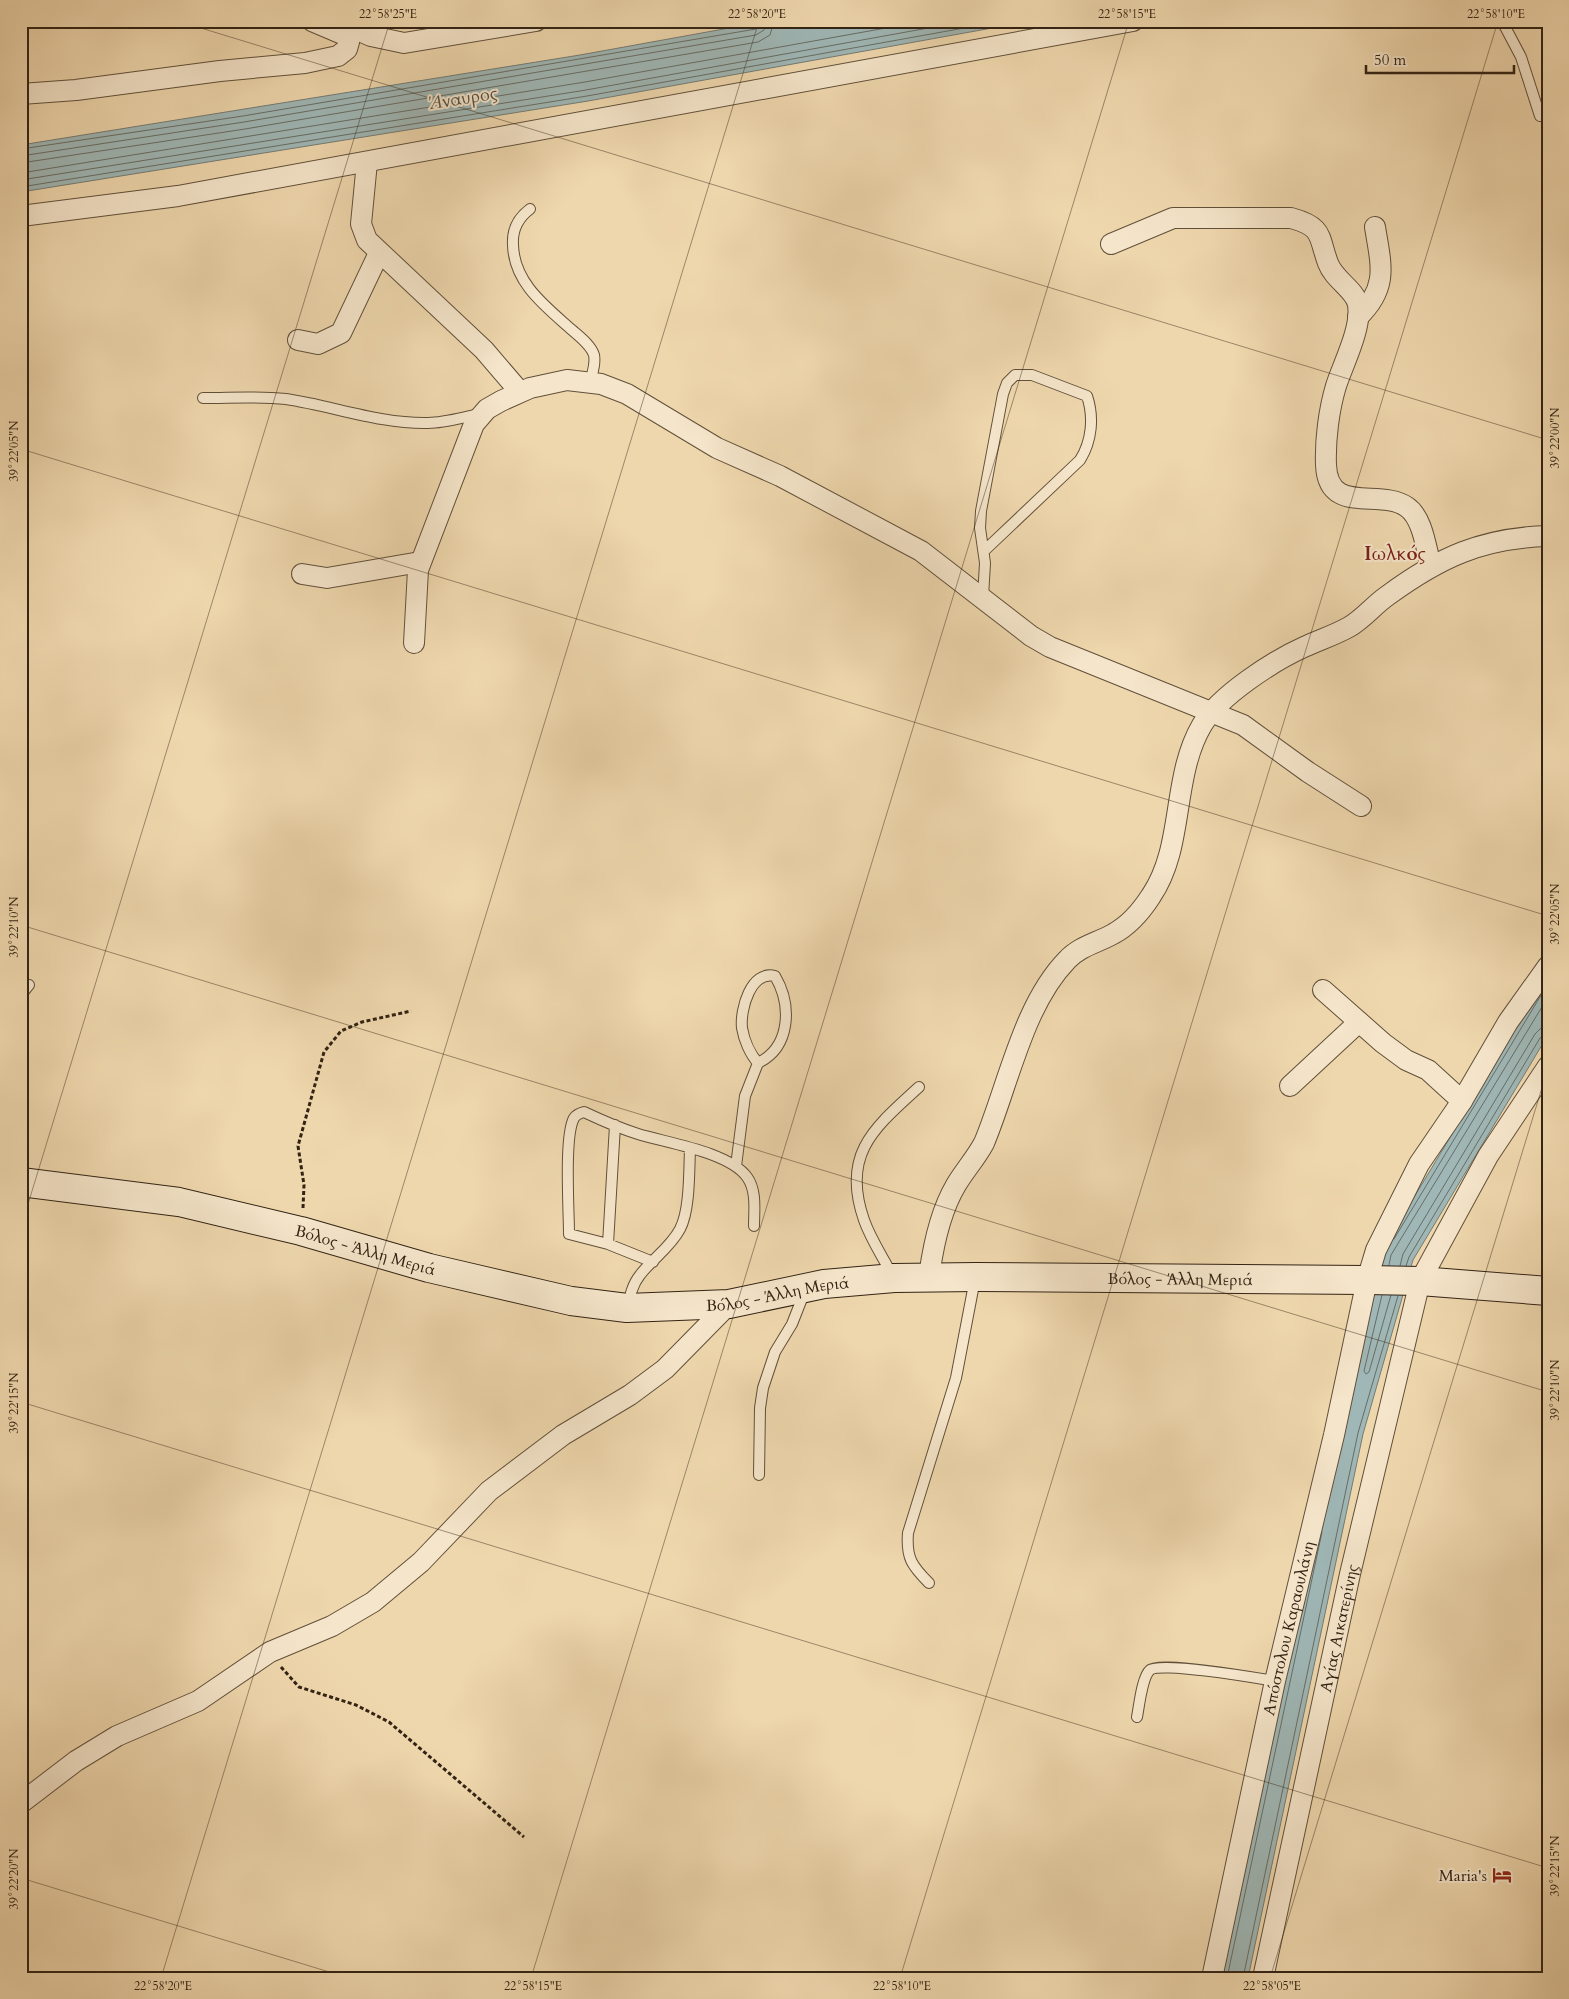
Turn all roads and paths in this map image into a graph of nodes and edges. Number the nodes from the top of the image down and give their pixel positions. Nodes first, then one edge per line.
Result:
1 (312, 21) edge
2 (351, 21) edge
3 (536, 21) edge
4 (1133, 21) edge
5 (1502, 21) edge
6 (21, 94) edge
7 (1540, 116) dead end
8 (367, 162) junction
9 (530, 209) dead end
10 (21, 216) edge
11 (1375, 227) dead end
12 (1111, 244) dead end
13 (378, 254) junction
14 (1358, 317) junction
15 (298, 340) dead end
16 (590, 382) junction
17 (520, 392) junction
18 (203, 398) dead end
19 (482, 414) junction
20 (1548, 536) edge
21 (984, 551) junction
22 (420, 562) junction
23 (1431, 566) junction
24 (302, 574) dead end
25 (983, 597) junction
26 (414, 643) dead end
27 (1212, 711) junction
28 (1362, 806) dead end
29 (1548, 966) edge
30 (29, 985) dead end
31 (1323, 990) dead end
32 (21, 995) edge
33 (411, 1011) dead end
34 (1359, 1022) junction
35 (758, 1063) junction
36 (1548, 1066) edge
37 (1290, 1086) dead end
38 (919, 1087) dead end
39 (1462, 1101) junction
40 (614, 1125) junction
41 (690, 1149) junction
42 (736, 1166) junction
43 (21, 1183) edge
44 (754, 1226) dead end
45 (301, 1232) junction
46 (608, 1244) junction
47 (652, 1262) junction
48 (929, 1277) junction
49 (976, 1277) junction
50 (894, 1278) junction
51 (1367, 1280) junction
52 (1420, 1281) junction
53 (806, 1287) junction
54 (1548, 1291) edge
55 (728, 1304) junction
56 (627, 1308) junction
57 (760, 1475) dead end
58 (929, 1583) dead end
59 (270, 1652) junction
60 (1275, 1681) junction
61 (1137, 1718) dead end
62 (21, 1803) edge
63 (524, 1837) dead end
64 (1212, 1978) edge
65 (1263, 1978) edge

1 - 6 street
2 - 3 street
4 - 8 street
5 - 7 lane
8 - 10 street
8 - 13 street
9 - 16 lane
11 - 14 street
12 - 14 street
13 - 15 street
13 - 17 street
14 - 23 street
16 - 17 street
16 - 25 street
17 - 19 street
18 - 19 lane
19 - 22 street
20 - 23 street
21 - 21 lane
21 - 25 lane
22 - 24 street
22 - 26 street
23 - 27 street
25 - 27 street
27 - 28 street
27 - 48 street
29 - 39 street, Απόστολου Καραουλάνη
30 - 32 lane
31 - 34 street
33 - 45 path
34 - 37 street
34 - 39 street
35 - 35 lane
35 - 42 lane
36 - 52 street, Αγίας Αικατερίνης
38 - 50 lane
39 - 51 street, Απόστολου Καραουλάνη
40 - 41 lane
40 - 46 lane
40 - 46 lane
41 - 42 lane
41 - 47 lane
42 - 44 lane
43 - 45 main road, Βόλος - Άλλη Μεριά
45 - 56 main road, Βόλος - Άλλη Μεριά
46 - 47 lane
47 - 56 lane
48 - 49 main road, Βόλος - Άλλη Μεριά
48 - 50 main road, Βόλος - Άλλη Μεριά
49 - 51 main road, Βόλος - Άλλη Μεριά
49 - 58 lane
50 - 53 main road, Βόλος - Άλλη Μεριά
51 - 52 main road, Βόλος - Άλλη Μεριά
51 - 60 street, Απόστολου Καραουλάνη
52 - 54 main road, Βόλος - Άλλη Μεριά
52 - 65 street, Αγίας Αικατερίνης
53 - 55 main road, Βόλος - Άλλη Μεριά
53 - 57 lane
55 - 56 main road, Βόλος - Άλλη Μεριά
55 - 59 street
59 - 62 street
59 - 63 path
60 - 61 lane
60 - 64 street, Απόστολου Καραουλάνη

